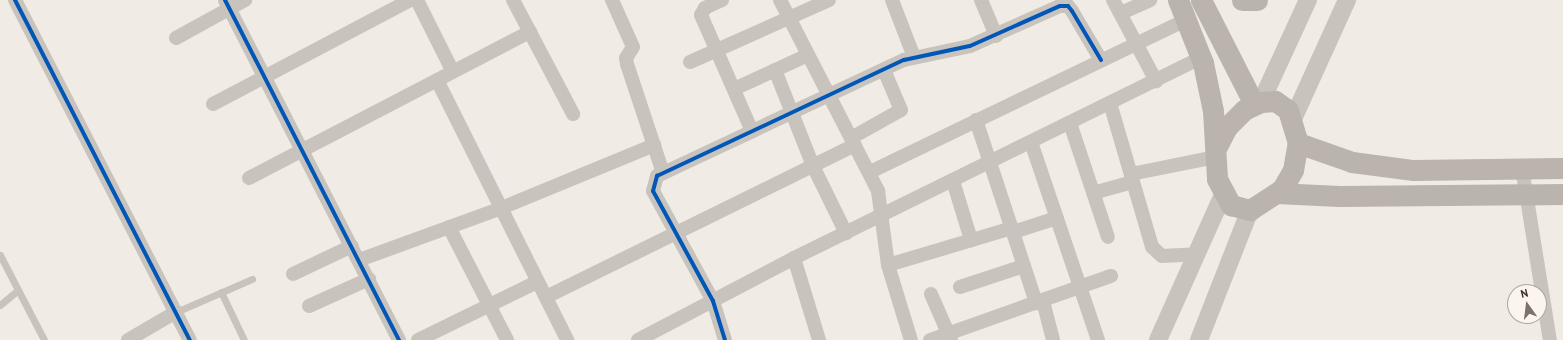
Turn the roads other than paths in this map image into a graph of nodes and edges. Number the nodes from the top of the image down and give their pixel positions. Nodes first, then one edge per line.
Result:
1 (15, 0) edge
2 (245, 0) edge
3 (410, 0) edge
4 (417, 0) edge
5 (513, 0) edge
6 (612, 0) edge
7 (780, 0) edge
8 (829, 0) edge
9 (892, 0) edge
10 (981, 0) edge
11 (1113, 0) edge
12 (1150, 0) edge
13 (1178, 0) edge
14 (1201, 0) edge
15 (1242, 0) edge
16 (1257, 0) edge
17 (1308, 0) edge
18 (1347, 0) edge
19 (714, 2) edge
20 (227, 4) edge
21 (1120, 13) junction
22 (789, 18) junction
23 (1186, 20) junction
24 (530, 32) junction
25 (996, 36) junction
26 (176, 38) dead end
27 (1136, 43) junction
28 (717, 50) junction
29 (808, 55) junction
30 (914, 57) junction
31 (1201, 58) junction
32 (1101, 60) junction
33 (690, 62) dead end
34 (776, 70) junction
35 (884, 70) junction
36 (453, 72) junction
37 (265, 77) junction
38 (437, 80) junction
39 (1156, 81) junction
40 (734, 89) junction
41 (828, 95) junction
42 (1110, 103) junction
43 (1257, 103) junction
44 (213, 104) dead end
45 (792, 112) junction
46 (573, 114) dead end
47 (1293, 119) junction
48 (976, 120) junction
49 (1070, 123) junction
50 (752, 131) junction
51 (853, 141) junction
52 (1031, 142) junction
53 (1298, 143) junction
54 (654, 145) junction
55 (303, 150) junction
56 (1217, 152) junction
57 (990, 162) junction
58 (813, 166) junction
59 (1522, 168) junction
60 (1563, 168) edge
61 (870, 172) junction
62 (663, 173) junction
63 (249, 178) dead end
64 (1132, 178) junction
65 (953, 181) junction
66 (1093, 193) junction
67 (1277, 193) junction
68 (1563, 194) edge
69 (1524, 195) junction
70 (1223, 196) junction
71 (499, 209) junction
72 (1250, 210) junction
73 (882, 215) junction
74 (1057, 218) junction
75 (449, 227) junction
76 (1013, 230) junction
77 (846, 233) junction
78 (678, 234) junction
79 (1108, 237) dead end
80 (972, 240) junction
81 (352, 246) junction
82 (1196, 254) junction
83 (0, 255) edge
84 (794, 258) junction
85 (359, 260) junction
86 (888, 265) junction
87 (1024, 266) junction
88 (293, 274) dead end
89 (1111, 276) dead end
90 (252, 279) dead end
91 (369, 279) junction
92 (537, 282) junction
93 (960, 287) dead end
94 (1080, 287) junction
95 (18, 290) junction
96 (221, 292) junction
97 (931, 294) dead end
98 (546, 297) junction
99 (712, 301) junction
100 (1039, 302) junction
101 (0, 305) edge
102 (309, 306) dead end
103 (489, 306) junction
104 (176, 312) junction
105 (950, 337) edge
106 (643, 339) edge
107 (815, 339) edge
108 (44, 340) edge
109 (128, 340) edge
110 (190, 340) edge
111 (244, 340) edge
112 (399, 340) edge
113 (418, 340) edge
114 (508, 340) edge
115 (567, 340) edge
116 (725, 340) edge
117 (911, 340) edge
118 (930, 340) edge
119 (1053, 340) edge
120 (1098, 340) edge
121 (1158, 340) edge
122 (1199, 340) edge
123 (1550, 340) edge

1 - 104 street
2 - 20 street
3 - 37 street
4 - 36 street
5 - 24 street
6 - 54 street
7 - 22 street
8 - 22 street
9 - 30 street
10 - 25 street
11 - 21 street
12 - 21 street
13 - 23 main road
14 - 43 main road
15 - 16 main road
17 - 43 street
18 - 47 street
19 - 28 street
20 - 26 street
20 - 37 street
21 - 27 street
22 - 28 street
22 - 29 street
23 - 27 street
23 - 31 main road
24 - 36 street
24 - 46 street
25 - 30 street
25 - 32 street
27 - 32 street
27 - 39 street
28 - 33 street
28 - 40 street
29 - 34 street
29 - 41 street
30 - 35 street
31 - 39 street
31 - 56 main road
32 - 48 street
34 - 40 street
34 - 45 street
35 - 41 street
35 - 51 street
36 - 38 street
37 - 44 street
37 - 55 street
38 - 55 street
38 - 71 street
39 - 42 street
40 - 50 street
41 - 45 street
41 - 51 street
42 - 49 street
42 - 64 street
43 - 47 main road
43 - 56 main road
45 - 50 street
45 - 58 street
47 - 53 main road
48 - 57 street
48 - 61 street
49 - 52 street
49 - 66 street
50 - 62 street
51 - 58 street
51 - 61 street
52 - 57 street
52 - 74 street
53 - 59 main road
53 - 67 main road
54 - 62 street
54 - 71 street
55 - 63 street
55 - 81 street
56 - 64 street
56 - 70 main road
57 - 65 street
57 - 76 street
58 - 77 street
58 - 78 street
59 - 60 main road
59 - 69 street
61 - 73 street
62 - 78 street
64 - 66 street
64 - 82 street
65 - 73 street
65 - 80 street
66 - 79 street
67 - 69 main road
67 - 72 main road
68 - 69 main road
69 - 123 street
70 - 72 main road
70 - 82 street
71 - 75 street
71 - 92 street
72 - 122 street
73 - 77 street
73 - 86 street
74 - 76 street
74 - 94 street
75 - 85 street
75 - 103 street
76 - 80 street
76 - 87 street
77 - 84 street
78 - 98 street
78 - 99 street
80 - 86 street
81 - 85 street
81 - 88 street
82 - 121 street
83 - 95 lane
84 - 99 street
84 - 107 street
85 - 91 street
86 - 117 street
87 - 93 street
87 - 100 street
89 - 94 street
90 - 96 lane
91 - 102 street
91 - 112 street
92 - 98 street
92 - 103 street
94 - 100 street
94 - 120 street
95 - 101 lane
95 - 108 lane
96 - 104 lane
96 - 111 lane
97 - 105 street
98 - 115 street
99 - 106 street
99 - 116 street
100 - 105 street
100 - 119 street
103 - 113 street
103 - 114 street
104 - 109 street
104 - 110 street
105 - 118 street

